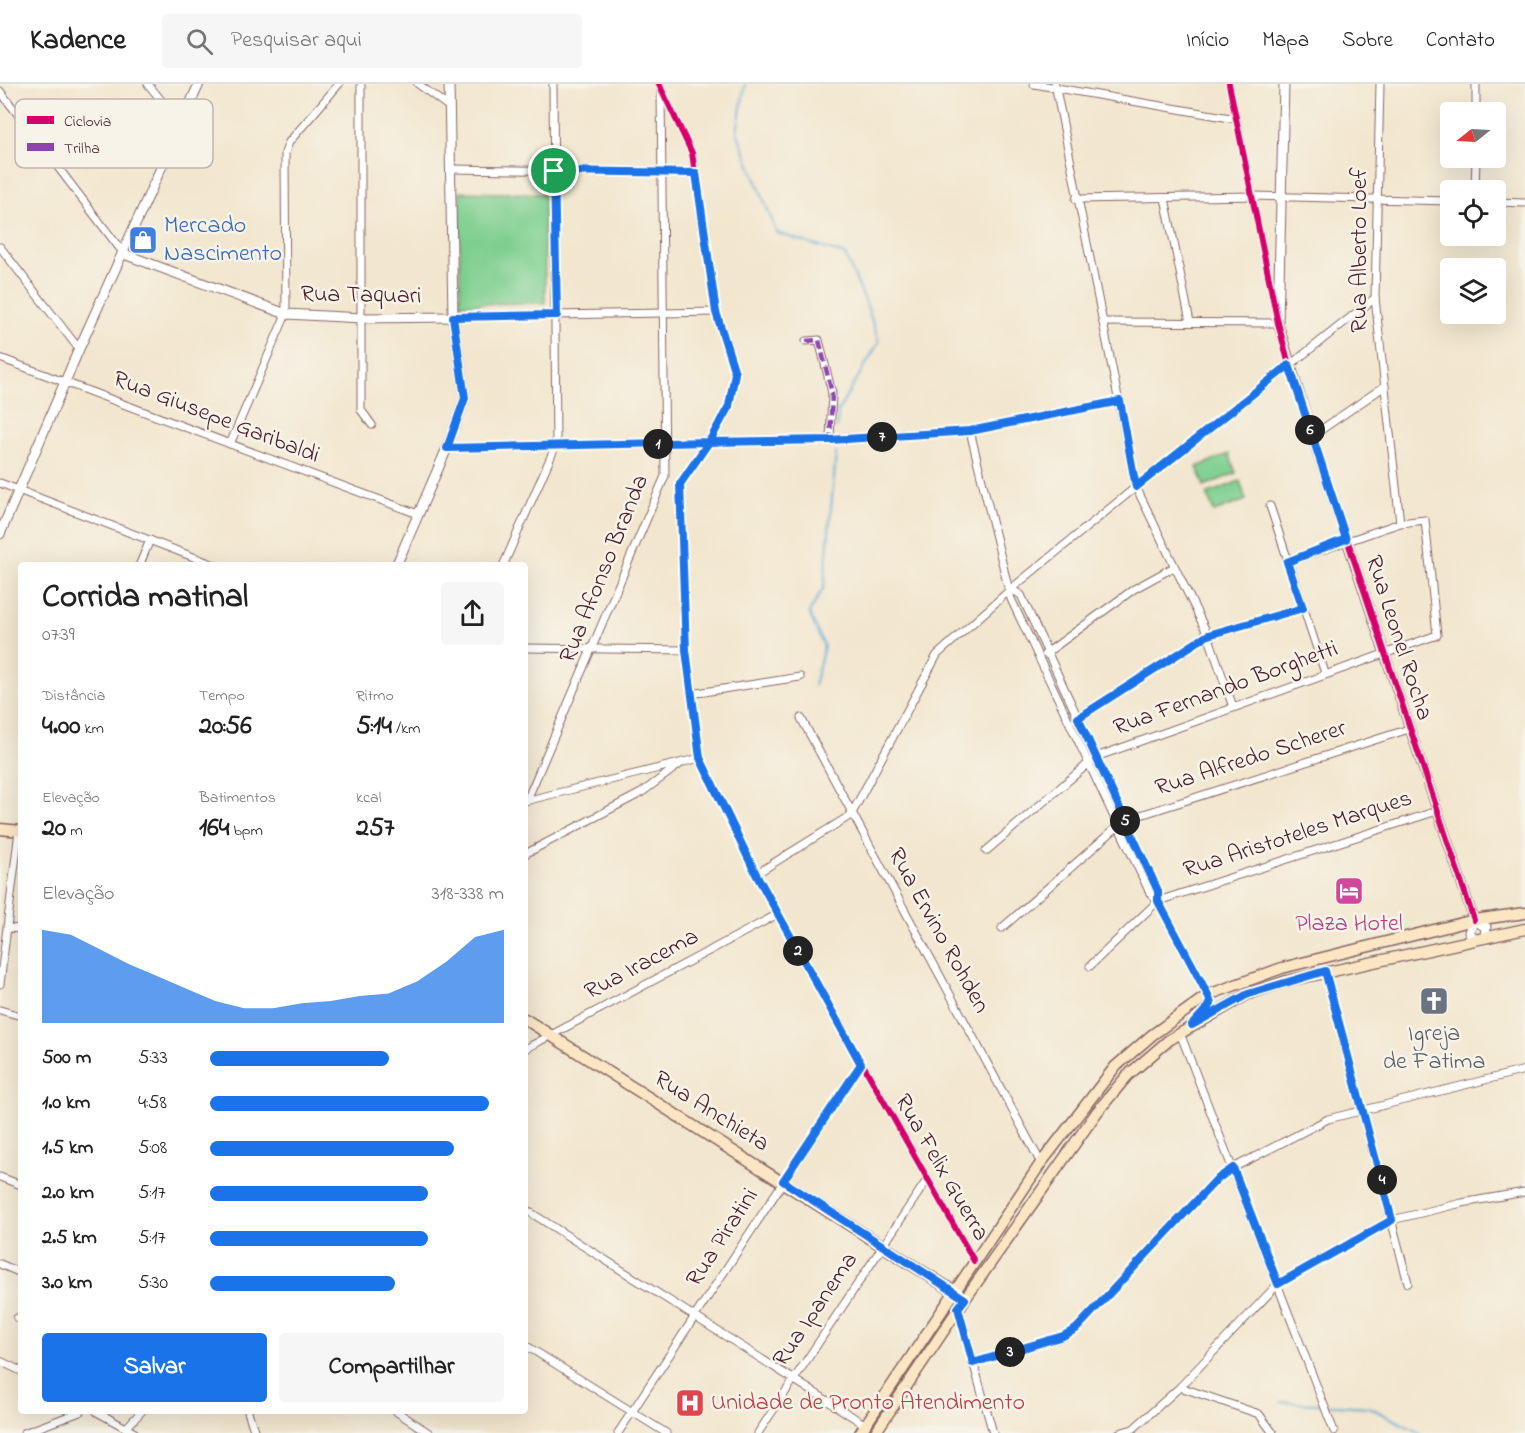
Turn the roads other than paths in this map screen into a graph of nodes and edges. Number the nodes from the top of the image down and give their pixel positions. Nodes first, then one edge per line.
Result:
1 (148, 84) edge
2 (199, 84) edge
3 (339, 84) edge
4 (361, 84) edge
5 (418, 84) edge
6 (449, 84) edge
7 (553, 84) edge
8 (1034, 84) edge
9 (1229, 84) edge
10 (1284, 84) edge
11 (1380, 84) edge
12 (1476, 84) edge
13 (660, 86) edge
14 (1055, 86) edge
15 (0, 91) edge
16 (160, 99) edge
17 (192, 99) edge
18 (1476, 102) edge
19 (449, 107) junction
20 (15, 111) edge
21 (1236, 119) junction
22 (59, 168) edge
23 (162, 168) edge
24 (451, 170) junction
25 (554, 171) junction
26 (663, 172) junction
27 (696, 173) junction
28 (1254, 196) junction
29 (1282, 196) junction
30 (1165, 198) junction
31 (1379, 199) junction
32 (1076, 200) junction
33 (1440, 201) edge
34 (1506, 202) edge
35 (1525, 203) edge
36 (0, 247) edge
37 (124, 254) junction
38 (1375, 298) junction
39 (716, 312) junction
40 (286, 314) junction
41 (662, 314) junction
42 (557, 315) junction
43 (453, 317) junction
44 (362, 318) junction
45 (1190, 321) junction
46 (1103, 322) junction
47 (1278, 323) junction
48 (806, 341) dead end
49 (80, 349) junction
50 (0, 358) edge
51 (1289, 365) junction
52 (66, 382) junction
53 (1384, 386) junction
54 (1120, 401) junction
55 (372, 425) dead end
56 (970, 431) junction
57 (1312, 436) junction
58 (830, 440) junction
59 (709, 442) junction
60 (230, 444) junction
61 (665, 444) junction
62 (556, 445) junction
63 (447, 448) junction
64 (0, 483) edge
65 (1136, 487) junction
66 (19, 490) junction
67 (1270, 506) dead end
68 (418, 514) junction
69 (1400, 523) junction
70 (0, 534) edge
71 (1346, 539) junction
72 (150, 540) junction
73 (141, 562) edge
74 (208, 562) edge
75 (398, 562) edge
76 (505, 562) edge
77 (1287, 562) junction
78 (1174, 567) junction
79 (1011, 590) junction
80 (1303, 608) junction
81 (1208, 635) junction
82 (528, 648) edge
83 (594, 648) junction
84 (686, 650) junction
85 (1047, 652) junction
86 (1384, 654) junction
87 (1039, 658) junction
88 (1325, 673) junction
89 (800, 677) dead end
90 (691, 694) junction
91 (1233, 707) junction
92 (801, 718) dead end
93 (1078, 718) junction
94 (1070, 724) junction
95 (1409, 729) junction
96 (1096, 757) junction
97 (700, 758) junction
98 (683, 762) junction
99 (1088, 762) junction
100 (528, 796) edge
101 (528, 801) edge
102 (1437, 811) junction
103 (851, 815) junction
104 (1125, 820) junction
105 (1118, 825) junction
106 (0, 829) edge
107 (18, 831) edge
108 (18, 847) edge
109 (986, 851) dead end
110 (528, 852) edge
111 (756, 874) junction
112 (1158, 901) junction
113 (1525, 913) edge
114 (778, 914) junction
115 (1474, 920) junction
116 (8, 928) junction
117 (1002, 928) dead end
118 (1525, 928) edge
119 (18, 929) edge
120 (1480, 939) junction
121 (1090, 966) dead end
122 (1325, 971) junction
123 (0, 984) edge
124 (1208, 995) junction
125 (1187, 1009) junction
126 (0, 1010) edge
127 (18, 1015) edge
128 (528, 1021) edge
129 (1192, 1025) junction
130 (1180, 1033) junction
131 (551, 1036) junction
132 (528, 1048) edge
133 (861, 1064) junction
134 (1525, 1070) edge
135 (1363, 1108) junction
136 (1041, 1163) junction
137 (1233, 1168) junction
138 (0, 1177) edge
139 (927, 1180) junction
140 (783, 1181) junction
141 (18, 1184) edge
142 (1525, 1194) edge
143 (528, 1211) edge
144 (1392, 1220) junction
145 (882, 1245) junction
146 (974, 1261) junction
147 (0, 1264) edge
148 (18, 1272) edge
149 (1408, 1283) dead end
150 (1278, 1284) junction
151 (954, 1291) junction
152 (965, 1299) junction
153 (958, 1308) junction
154 (694, 1318) junction
155 (528, 1347) edge
156 (0, 1361) edge
157 (973, 1363) junction
158 (18, 1370) edge
159 (792, 1380) junction
160 (1180, 1387) junction
161 (633, 1412) junction
162 (75, 1414) edge
163 (101, 1414) edge
164 (139, 1414) edge
165 (249, 1414) edge
166 (399, 1414) edge
167 (126, 1428) junction
168 (862, 1428) edge
169 (416, 1429) edge
170 (1133, 1431) edge
171 (1334, 1432) edge
172 (24, 1433) edge
173 (135, 1433) edge
174 (255, 1433) edge
175 (429, 1433) edge
176 (618, 1433) edge
177 (666, 1433) edge
178 (758, 1433) edge
179 (875, 1433) edge
180 (993, 1433) edge
181 (1119, 1433) edge
182 (1274, 1433) edge

1 - 16 street
2 - 17 street
3 - 40 street
4 - 44 street
5 - 19 street
6 - 19 street
7 - 25 street
8 - 14 street
9 - 21 street, Rua Leonel Rocha
10 - 29 street
11 - 31 street, Rua Alberto Loef
12 - 18 street
13 - 26 street, Rua Afonso Branda
13 - 27 street, Rua Felix Guerra
14 - 21 street
14 - 32 street
15 - 20 street
19 - 24 street
21 - 28 street, Rua Leonel Rocha
22 - 37 street
23 - 37 street
24 - 25 street
24 - 43 street
25 - 26 street
25 - 42 street
26 - 27 street
26 - 41 street, Rua Afonso Branda
27 - 39 street, Rua Felix Guerra
28 - 29 street
28 - 30 street
28 - 47 street, Rua Leonel Rocha
29 - 31 street
29 - 47 street
30 - 32 street
30 - 45 street
31 - 33 street
31 - 38 street, Rua Alberto Loef
32 - 46 street
34 - 35 street
36 - 49 street
37 - 40 street, Rua Taquari
37 - 49 street
38 - 51 street
38 - 53 street, Rua Alberto Loef
39 - 41 street, Rua Taquari
39 - 59 street, Rua Felix Guerra
40 - 44 street, Rua Taquari
40 - 60 street
41 - 42 street, Rua Taquari
41 - 61 street, Rua Afonso Branda
42 - 43 street, Rua Taquari
42 - 62 street
43 - 44 street, Rua Taquari
43 - 63 street
44 - 55 street
45 - 46 street
45 - 47 street
46 - 54 street
47 - 51 street, Rua Leonel Rocha
48 - 58 street
49 - 52 street
50 - 52 street, Rua Giusepe Garibaldi
51 - 57 street, Rua Leonel Rocha
51 - 65 street
52 - 60 street, Rua Giusepe Garibaldi
52 - 66 street
53 - 57 street
53 - 69 street, Rua Alberto Loef
54 - 56 street
54 - 65 street
56 - 58 street
56 - 79 street
57 - 71 street, Rua Leonel Rocha
58 - 59 street
59 - 61 street
59 - 84 street, Rua Felix Guerra
60 - 68 street, Rua Giusepe Garibaldi
61 - 62 street
61 - 83 street, Rua Afonso Branda
62 - 63 street
62 - 76 street
63 - 68 street
64 - 66 street
65 - 78 street
65 - 79 street
66 - 70 street
66 - 72 street
67 - 77 street
68 - 75 street
69 - 71 street
69 - 86 street, Rua Fernando Borghetti
71 - 77 street
71 - 86 street, Rua Leonel Rocha
72 - 73 street
72 - 74 street
77 - 80 street
78 - 81 street
78 - 85 street
79 - 85 street
79 - 87 street
79 - 103 street
80 - 81 street
80 - 88 street
81 - 91 street
81 - 93 street
82 - 83 street
83 - 84 street
83 - 100 street, Rua Afonso Branda
84 - 90 street, Rua Felix Guerra
85 - 87 street
85 - 93 street
86 - 88 street, Rua Fernando Borghetti
86 - 95 street, Rua Leonel Rocha
87 - 94 street
88 - 91 street, Rua Fernando Borghetti
89 - 90 street
90 - 97 street, Rua Felix Guerra
91 - 96 street, Rua Fernando Borghetti
92 - 103 street, Rua Ervino Rohden
93 - 94 street
93 - 96 street
94 - 99 street
95 - 102 street, Rua Leonel Rocha
95 - 104 street, Rua Alfredo Scherer
96 - 99 street, Rua Fernando Borghetti
96 - 104 street
97 - 98 street
97 - 111 street, Rua Felix Guerra
98 - 101 street
98 - 110 street
99 - 105 street
99 - 109 street, Rua Fernando Borghetti
102 - 112 street, Rua Aristoteles Marques
102 - 115 street, Rua Leonel Rocha
103 - 111 street
103 - 136 street, Rua Ervino Rohden
104 - 105 street, Rua Alfredo Scherer
104 - 112 street
105 - 112 street
105 - 117 street, Rua Alfredo Scherer
106 - 107 main road
108 - 116 street
111 - 114 street, Rua Felix Guerra
112 - 121 street, Rua Aristoteles Marques
112 - 124 street
113 - 115 main road
114 - 131 street, Rua Iracema
114 - 133 street, Rua Felix Guerra
115 - 120 street
115 - 120 street
115 - 124 main road
116 - 119 street
116 - 123 street
118 - 120 main road
120 - 122 main road
122 - 129 main road
122 - 135 street
124 - 125 main road
124 - 129 main road
125 - 130 main road
125 - 136 main road
126 - 127 street
128 - 131 main road, Rua Anchieta
129 - 130 main road
130 - 137 street
130 - 152 main road
131 - 132 street, Rua Iracema
131 - 140 main road, Rua Anchieta
133 - 139 street, Rua Felix Guerra
133 - 140 street, Rua Piratini
134 - 135 street
135 - 137 street
135 - 144 street
136 - 146 main road
137 - 150 street
137 - 157 street
138 - 141 street
139 - 145 street, Rua Ipanema
139 - 146 street, Rua Felix Guerra
140 - 145 main road, Rua Anchieta
140 - 154 street, Rua Piratini
142 - 144 street
143 - 154 street
144 - 149 street
144 - 150 street
145 - 151 main road, Rua Anchieta
145 - 159 street, Rua Ipanema
146 - 151 main road
147 - 148 street
150 - 160 street
150 - 171 street
151 - 152 main road, Rua Anchieta
151 - 168 main road
152 - 153 main road
153 - 157 street
153 - 179 main road
154 - 159 street
154 - 161 street, Rua Piratini
155 - 161 street
156 - 158 street
157 - 180 street
159 - 168 street
159 - 178 street, Rua Ipanema
160 - 170 street
160 - 182 street
161 - 176 street, Rua Piratini
161 - 177 street
162 - 172 street
163 - 167 street
164 - 167 street
165 - 174 street
166 - 169 street
167 - 173 street
169 - 175 street
170 - 181 street

